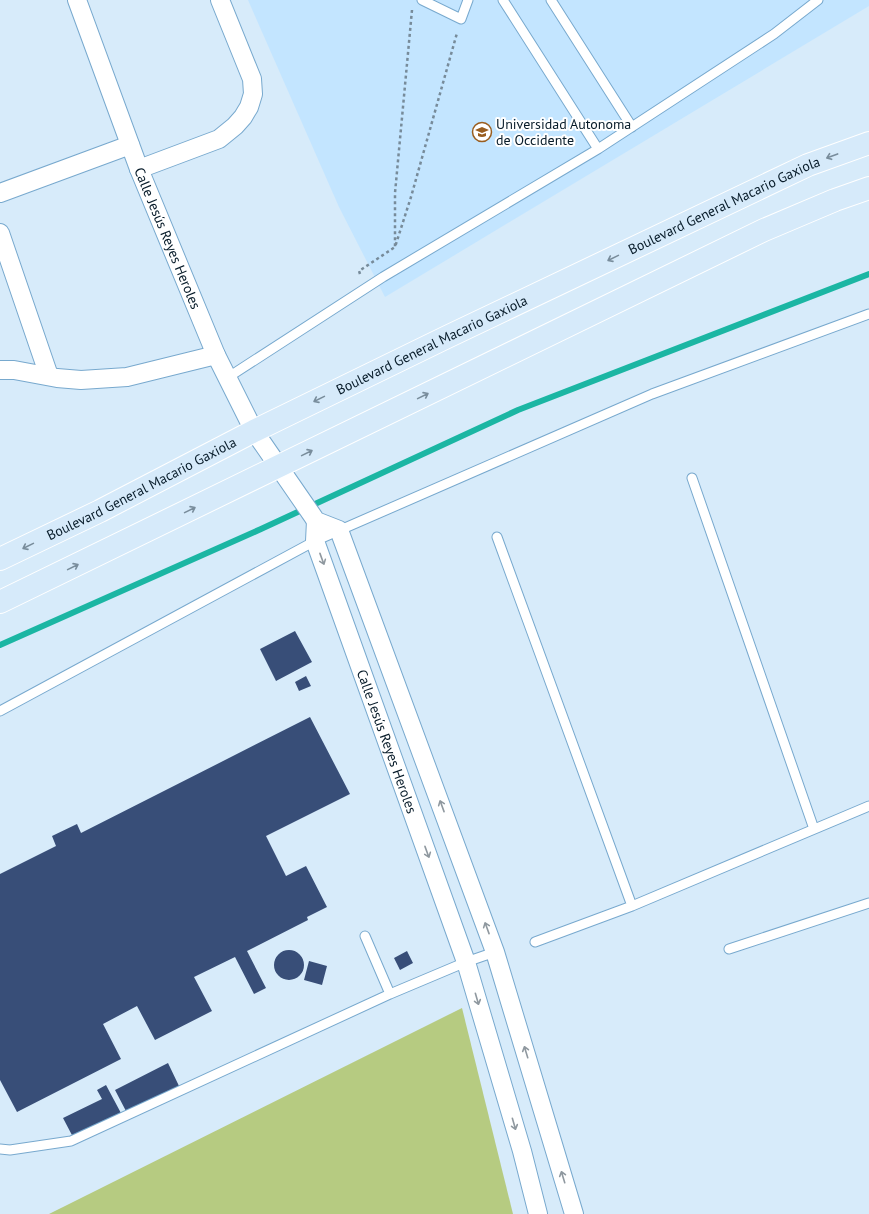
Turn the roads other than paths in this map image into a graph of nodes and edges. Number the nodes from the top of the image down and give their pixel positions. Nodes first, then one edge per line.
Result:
1 (77, 0) edge
2 (220, 0) edge
3 (422, 0) edge
4 (468, 0) edge
5 (503, 0) edge
6 (551, 0) edge
7 (818, 0) edge
8 (632, 127) junction
9 (869, 142) edge
10 (130, 145) junction
11 (598, 149) junction
12 (139, 169) junction
13 (869, 188) edge
14 (0, 193) edge
15 (0, 233) edge
16 (869, 314) edge
17 (216, 355) junction
18 (0, 370) edge
19 (49, 376) junction
20 (227, 378) junction
21 (254, 431) junction
22 (278, 467) junction
23 (692, 478) dead end
24 (314, 518) junction
25 (339, 530) junction
26 (497, 537) dead end
27 (315, 540) junction
28 (0, 559) edge
29 (0, 602) edge
30 (0, 711) edge
31 (869, 806) edge
32 (814, 829) junction
33 (869, 903) edge
34 (632, 906) junction
35 (365, 936) dead end
36 (535, 942) dead end
37 (729, 949) dead end
38 (496, 952) junction
39 (466, 962) junction
40 (390, 994) junction
41 (0, 1149) edge
42 (538, 1214) edge
43 (574, 1214) edge

1 - 10 street, Calle Jesús Reyes Heroles
2 - 12 street
3 - 4 lane
5 - 11 lane
6 - 8 lane
7 - 8 lane
8 - 11 lane
9 -> 21 main road, Boulevard General Macario Gaxiola
10 - 12 street, Calle Jesús Reyes Heroles
10 - 14 street
11 - 20 lane
12 - 17 street, Calle Jesús Reyes Heroles
22 -> 13 main road
15 - 19 street
16 - 25 lane
17 - 19 street
17 - 20 street, Calle Jesús Reyes Heroles
18 - 19 street
20 - 21 street, Calle Jesús Reyes Heroles
21 - 22 street, Calle Jesús Reyes Heroles
21 -> 28 main road, Boulevard General Macario Gaxiola
22 - 24 street, Calle Jesús Reyes Heroles
29 -> 22 main road
23 - 32 lane
24 - 25 street
24 - 27 street, Calle Jesús Reyes Heroles
25 - 27 lane
38 -> 25 street
26 - 34 lane
27 - 30 lane
27 -> 39 street, Calle Jesús Reyes Heroles
31 - 32 lane
32 - 34 lane
33 - 37 lane
34 - 36 lane
35 - 40 lane
38 - 39 lane
43 -> 38 street
39 - 40 lane
39 -> 42 street, Calle Jesús Reyes Heroles
40 - 41 lane

